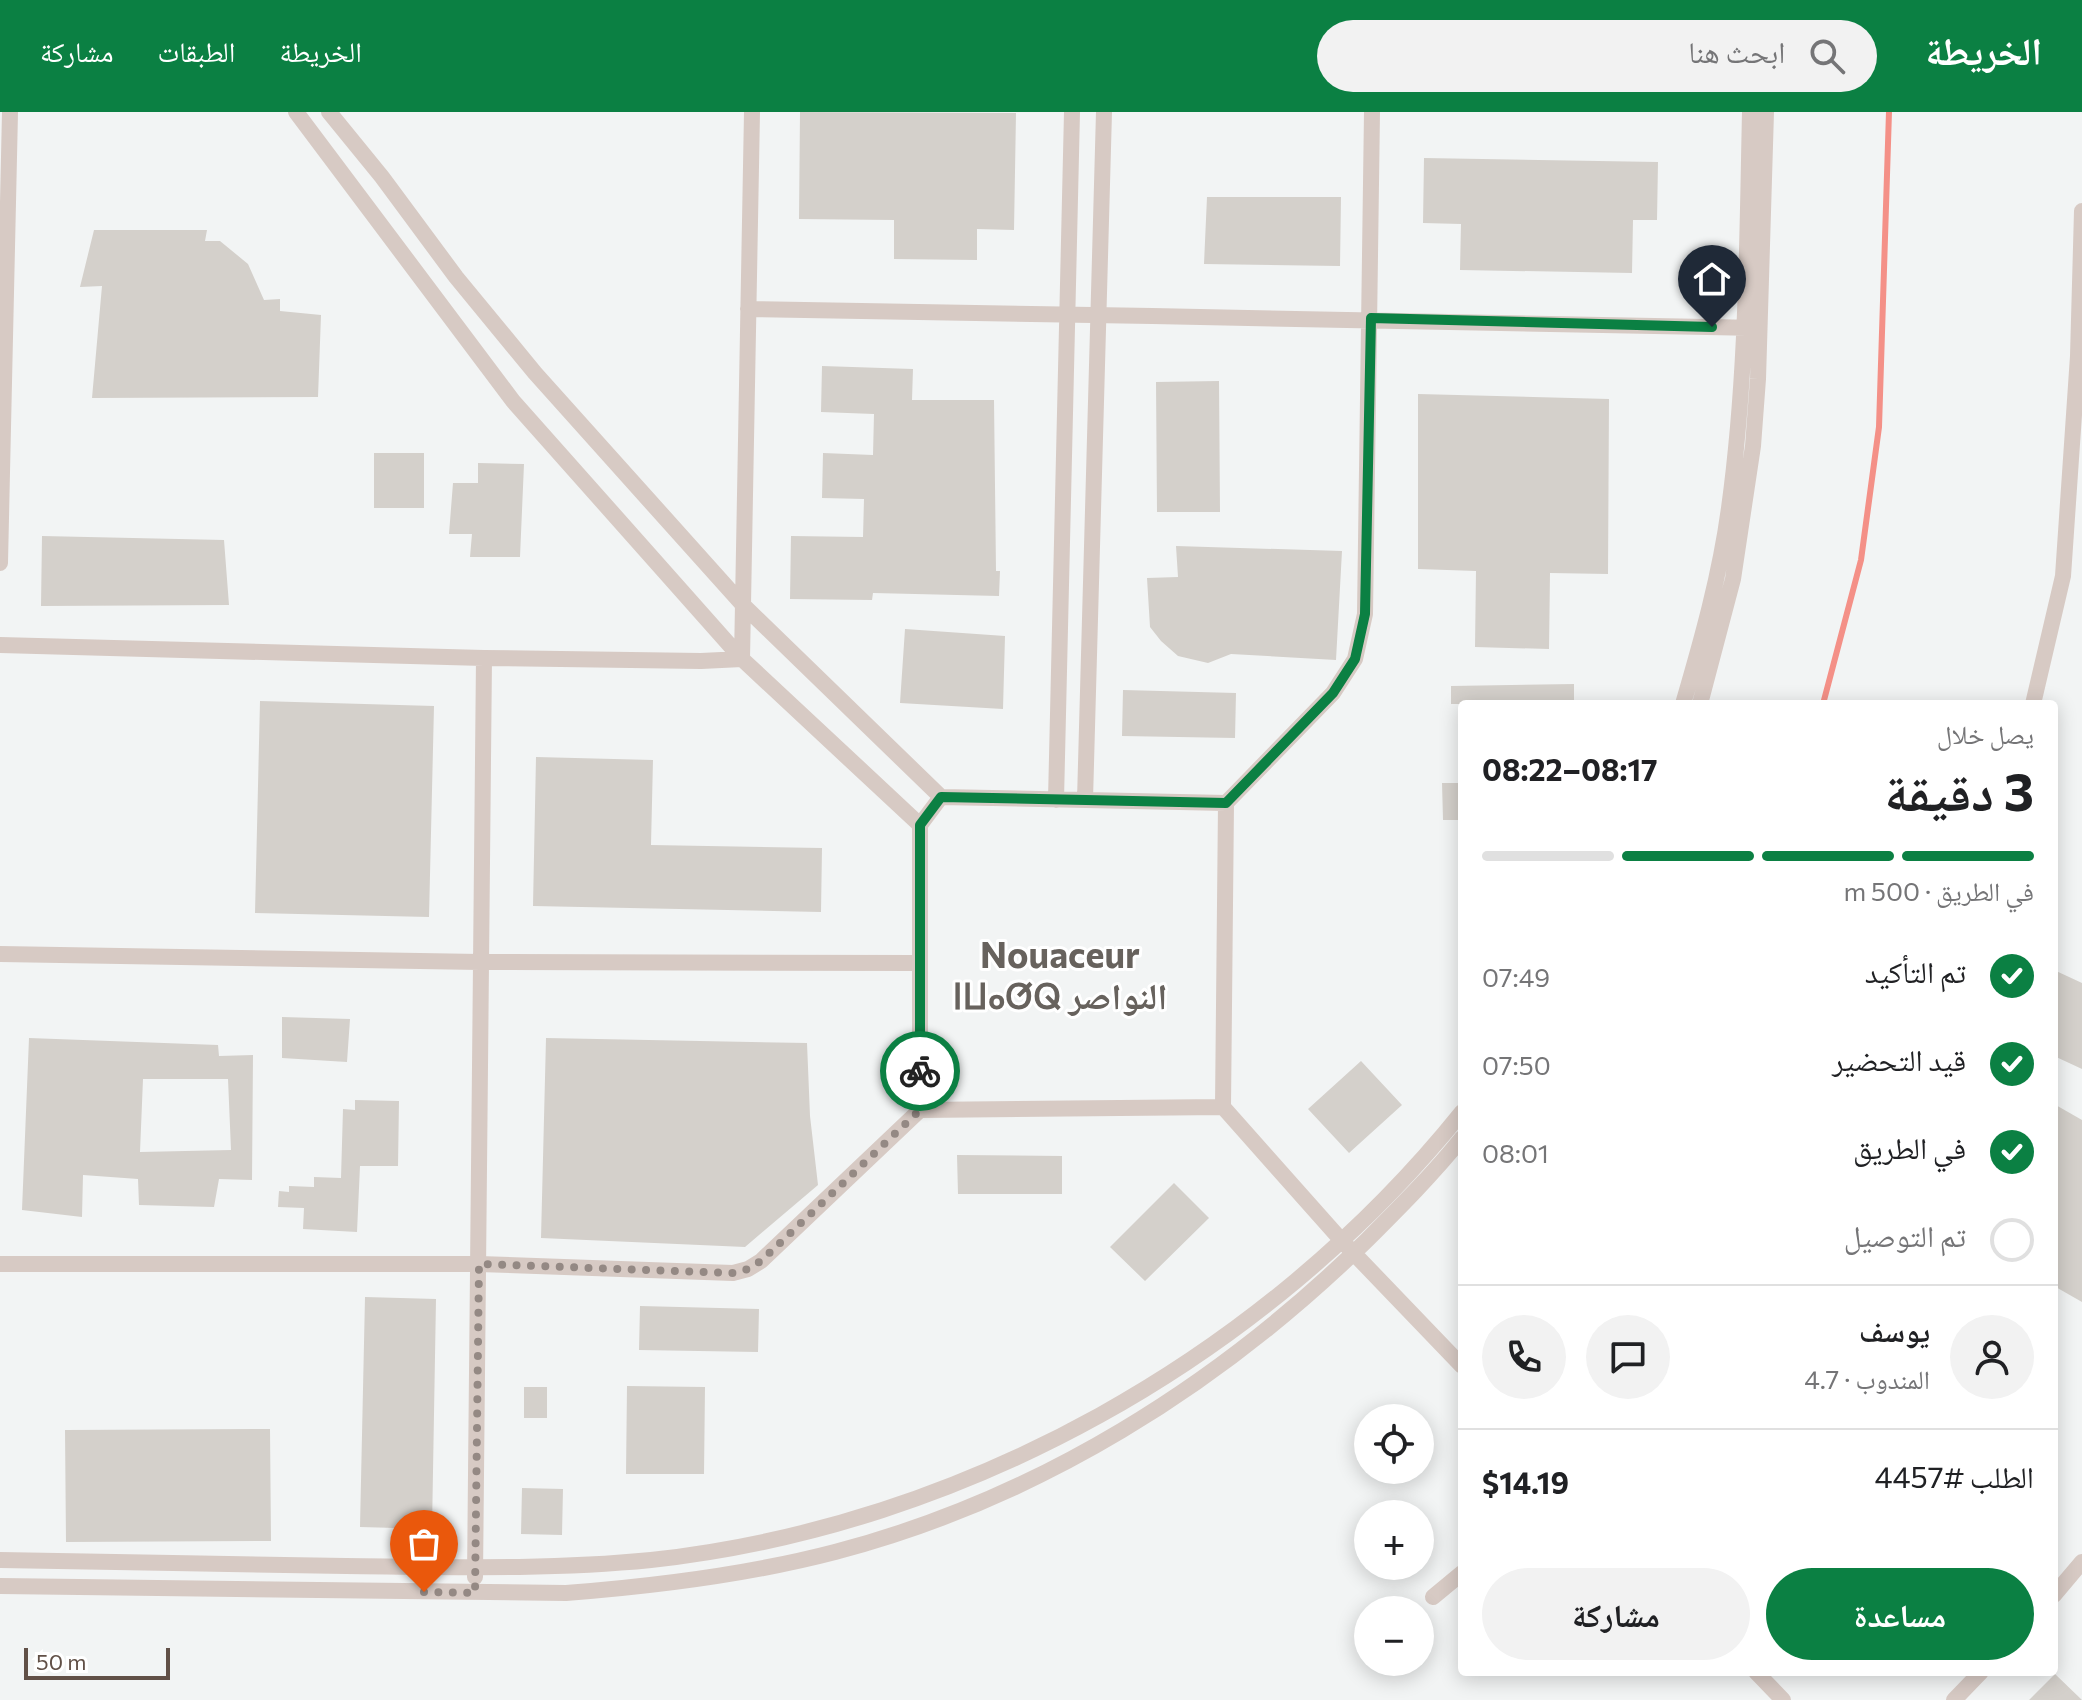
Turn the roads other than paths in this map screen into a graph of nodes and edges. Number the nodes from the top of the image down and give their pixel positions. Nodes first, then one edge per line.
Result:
1 (10, 112) edge
2 (296, 112) edge
3 (329, 112) edge
4 (752, 112) edge
5 (1072, 112) edge
6 (1104, 112) edge
7 (1372, 112) edge
8 (1750, 112) edge
9 (1766, 112) edge
10 (1756, 203) junction
11 (2082, 211) edge
12 (748, 309) junction
13 (1068, 316) junction
14 (1099, 316) junction
15 (1371, 318) junction
16 (1751, 328) junction
17 (2080, 356) edge
18 (1750, 378) junction
19 (0, 563) edge
20 (743, 605) junction
21 (0, 645) edge
22 (484, 658) junction
23 (742, 659) junction
24 (1684, 700) edge
25 (1701, 700) edge
26 (2034, 700) edge
27 (941, 797) junction
28 (1056, 800) junction
29 (1085, 800) junction
30 (1226, 803) junction
31 (920, 825) junction
32 (0, 954) edge
33 (480, 962) junction
34 (919, 963) junction
35 (1223, 1107) junction
36 (920, 1110) junction
37 (1458, 1117) edge
38 (1458, 1142) edge
39 (1348, 1247) junction
40 (0, 1264) edge
41 (479, 1264) junction
42 (1458, 1362) edge
43 (0, 1560) edge
44 (2082, 1562) edge
45 (342, 1566) junction
46 (475, 1568) junction
47 (1458, 1576) edge
48 (0, 1586) edge
49 (2058, 1590) edge
50 (347, 1591) junction
51 (475, 1593) junction
52 (1434, 1596) edge
53 (1760, 1676) edge
54 (1977, 1676) edge
55 (1783, 1700) edge
56 (1954, 1700) edge

1 - 19 street
2 - 23 street
3 - 20 street
4 - 12 street
5 - 13 street
6 - 14 street
7 - 15 street
8 - 10 street
9 - 10 street
10 - 16 street
11 - 17 street
12 - 13 street
12 - 20 street
13 - 14 street
13 - 28 street
14 - 15 street
14 - 29 street
15 - 16 street
15 - 30 street
16 - 18 street
17 - 26 street
18 - 24 street
18 - 25 street
20 - 23 street
20 - 27 street
21 - 22 street
22 - 23 street
22 - 33 street
23 - 31 street
27 - 28 street
27 - 31 street
28 - 29 street
29 - 30 street
30 - 35 street
31 - 34 street
32 - 33 street
33 - 34 street
33 - 41 street
34 - 36 street
35 - 36 street
35 - 39 street
36 - 41 street
37 - 39 street
38 - 39 street
39 - 42 street
39 - 46 street
39 - 51 street
40 - 41 street
41 - 46 street
43 - 45 street
44 - 49 street
45 - 46 street
45 - 50 street
46 - 51 street
47 - 52 street
48 - 50 street
50 - 51 street
53 - 55 street
54 - 56 street

